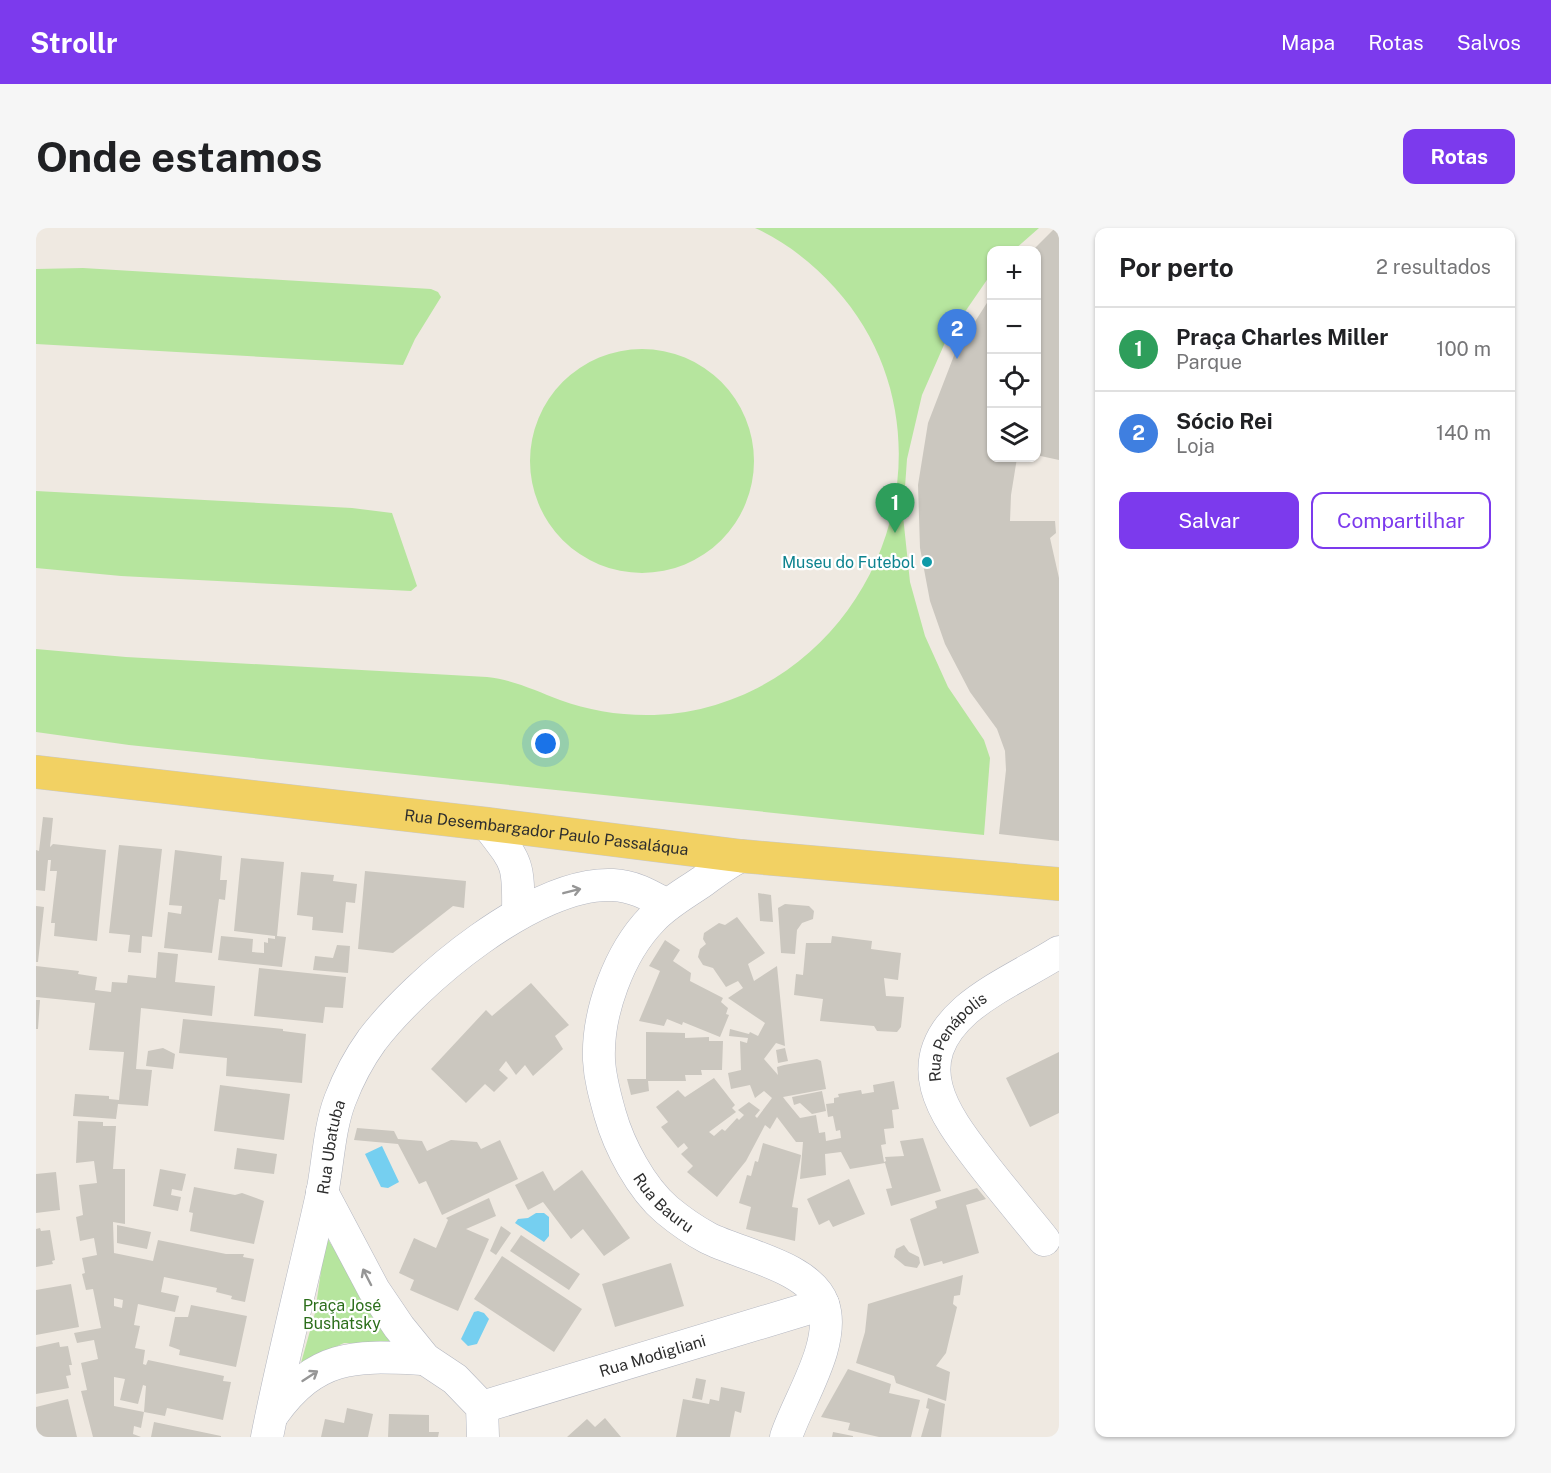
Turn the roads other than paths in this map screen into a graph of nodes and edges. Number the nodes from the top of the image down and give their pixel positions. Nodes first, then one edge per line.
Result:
1 (36, 772) edge
2 (487, 824) junction
3 (699, 850) junction
4 (741, 856) junction
5 (1059, 884) edge
6 (668, 905) junction
7 (518, 912) junction
8 (1059, 952) edge
9 (322, 1192) junction
10 (1044, 1240) dead end
11 (823, 1304) junction
12 (425, 1359) junction
13 (483, 1422) edge
14 (268, 1428) edge
15 (786, 1437) edge

1 - 2 main road, Rua Desembargador Paulo Passaláqua
2 - 3 main road, Rua Desembargador Paulo Passaláqua
2 - 7 street
3 - 4 main road, Rua Desembargador Paulo Passaláqua
3 - 6 street, Rua Bauru
4 - 5 main road, Rua Desembargador Paulo Passaláqua
4 - 6 street, Rua Bauru
7 -> 6 street, Rua Ubatuba
6 - 11 street, Rua Bauru
7 - 9 street, Rua Ubatuba
8 - 10 street, Rua Penápolis
12 -> 9 street, Rua Ubatuba
9 - 14 street
11 - 13 street, Rua Modigliani
11 - 15 street
12 - 13 street, Rua Ubatuba
14 -> 12 street

